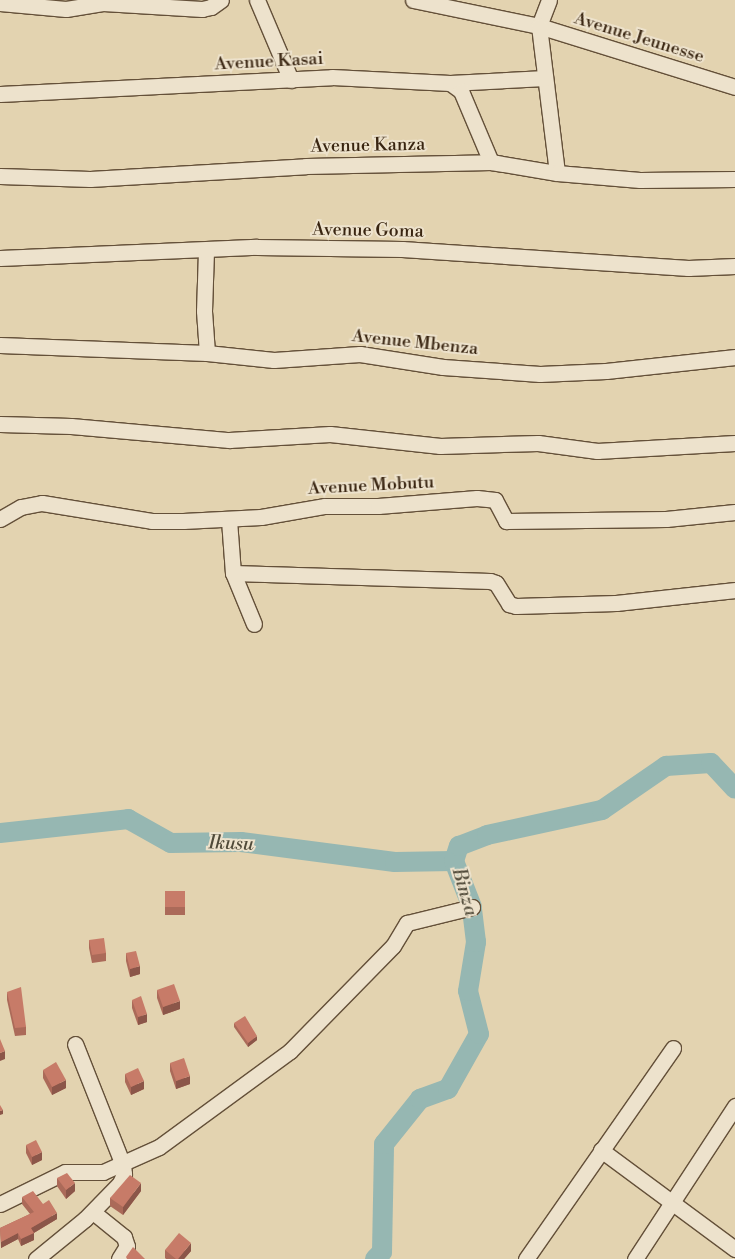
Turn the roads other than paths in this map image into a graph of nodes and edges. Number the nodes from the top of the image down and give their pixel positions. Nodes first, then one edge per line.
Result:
1 (221, 0) edge
2 (256, 0) edge
3 (415, 0) edge
4 (549, 0) edge
5 (0, 3) edge
6 (539, 26) junction
7 (545, 78) junction
8 (291, 80) junction
9 (450, 83) junction
10 (735, 88) edge
11 (0, 94) edge
12 (491, 162) junction
13 (557, 173) junction
14 (0, 176) edge
15 (735, 179) edge
16 (206, 251) junction
17 (0, 258) edge
18 (735, 266) edge
19 (0, 345) edge
20 (207, 353) junction
21 (735, 357) edge
22 (0, 424) edge
23 (735, 443) edge
24 (735, 512) edge
25 (0, 518) edge
26 (229, 520) junction
27 (233, 573) junction
28 (735, 590) edge
29 (254, 624) dead end
30 (472, 907) dead end
31 (75, 1044) dead end
32 (673, 1048) dead end
33 (735, 1106) edge
34 (601, 1150) junction
35 (123, 1165) junction
36 (673, 1203) junction
37 (0, 1204) edge
38 (93, 1212) junction
39 (735, 1249) edge
40 (36, 1259) edge
41 (120, 1259) edge
42 (526, 1259) edge
43 (635, 1259) edge

1 - 5 street
2 - 8 street
3 - 6 street, Avenue Jeunesse
4 - 6 street
6 - 7 street
6 - 10 street, Avenue Jeunesse
7 - 9 street, Avenue Kasai
7 - 13 street
8 - 9 street, Avenue Kasai
8 - 11 street, Avenue Kasai
9 - 12 street
12 - 13 street, Avenue Kanza
12 - 14 street, Avenue Kanza
13 - 15 street, Avenue Kanza
16 - 17 street, Avenue Goma
16 - 18 street, Avenue Goma
16 - 20 street
19 - 20 street, Avenue Mbenza
20 - 21 street, Avenue Mbenza
22 - 23 street
24 - 26 street, Avenue Mobutu
25 - 26 street, Avenue Mobutu
26 - 27 street
27 - 28 street
27 - 29 street
30 - 35 street
31 - 35 street
32 - 34 street
33 - 36 street
34 - 36 street
34 - 42 street
35 - 37 street
35 - 38 street
36 - 39 street
36 - 43 street
38 - 40 street
38 - 41 street

